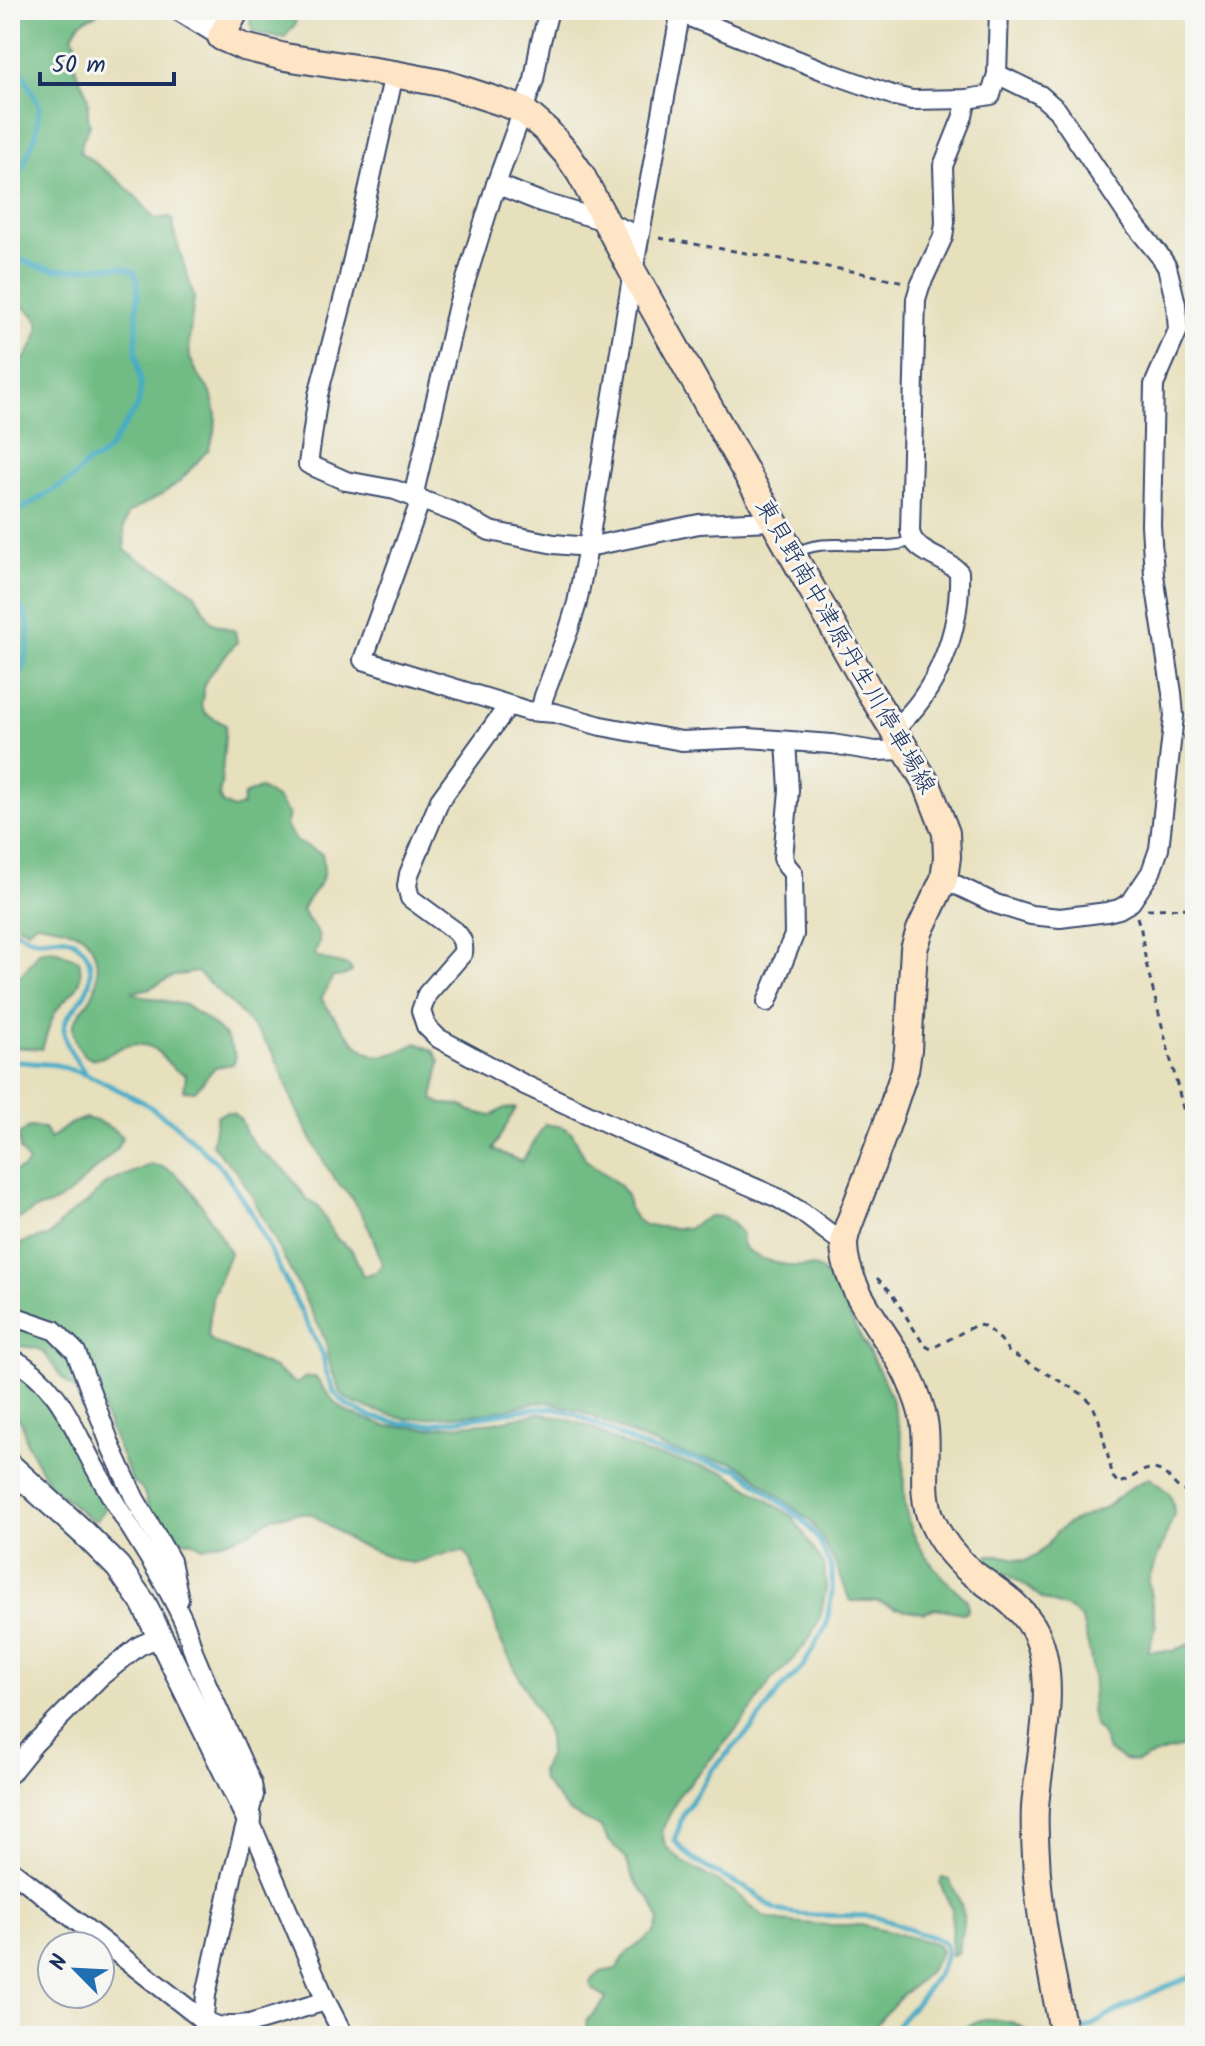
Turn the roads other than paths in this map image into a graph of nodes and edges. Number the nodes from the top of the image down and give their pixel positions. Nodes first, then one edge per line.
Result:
1 (177, 10) edge
2 (214, 10) edge
3 (236, 10) edge
4 (549, 10) edge
5 (999, 10) edge
6 (678, 11) edge
7 (221, 37) junction
8 (394, 74) junction
9 (997, 74) junction
10 (967, 99) junction
11 (524, 111) junction
12 (496, 184) junction
13 (605, 221) junction
14 (639, 236) junction
15 (633, 272) junction
16 (417, 498) junction
17 (774, 521) junction
18 (911, 541) junction
19 (588, 547) junction
20 (793, 556) junction
21 (508, 706) junction
22 (540, 712) junction
23 (899, 740) junction
24 (786, 741) junction
25 (944, 879) junction
26 (767, 1002) dead end
27 (844, 1244) junction
28 (10, 1315) edge
29 (10, 1357) edge
30 (10, 1466) edge
31 (183, 1621) junction
32 (161, 1636) junction
33 (10, 1774) edge
34 (249, 1819) junction
35 (10, 1869) edge
36 (326, 2001) junction
37 (203, 2028) edge
38 (344, 2036) edge
39 (1064, 2036) edge

1 - 7 street
2 - 7 street
3 - 7 main road
4 - 11 street
5 - 9 street
6 - 10 street
6 - 14 street
7 - 8 main road, 東貝野南中津原丹生川停車場線
8 - 11 main road, 東貝野南中津原丹生川停車場線
8 - 16 street
9 - 10 street
9 - 25 street
10 - 18 street
11 - 12 street
11 - 13 main road, 東貝野南中津原丹生川停車場線
12 - 13 street
12 - 16 street
13 - 14 street
13 - 15 main road, 東貝野南中津原丹生川停車場線
14 - 15 street
15 - 17 main road, 東貝野南中津原丹生川停車場線
15 - 19 street
16 - 19 street
16 - 21 street
17 - 19 street
17 - 20 main road, 東貝野南中津原丹生川停車場線
18 - 20 lane
18 - 23 street
19 - 22 street
20 - 23 main road, 東貝野南中津原丹生川停車場線
21 - 22 street
21 - 27 street
22 - 24 street
23 - 24 street
23 - 25 main road, 東貝野南中津原丹生川停車場線
24 - 26 street
25 - 27 main road, 東貝野南中津原丹生川停車場線
27 - 39 main road
28 - 31 street
29 - 31 street
30 - 32 street
31 - 34 street
32 - 33 street
32 - 34 street
34 - 36 street
34 - 37 street
35 - 37 street
36 - 37 street
36 - 38 street

